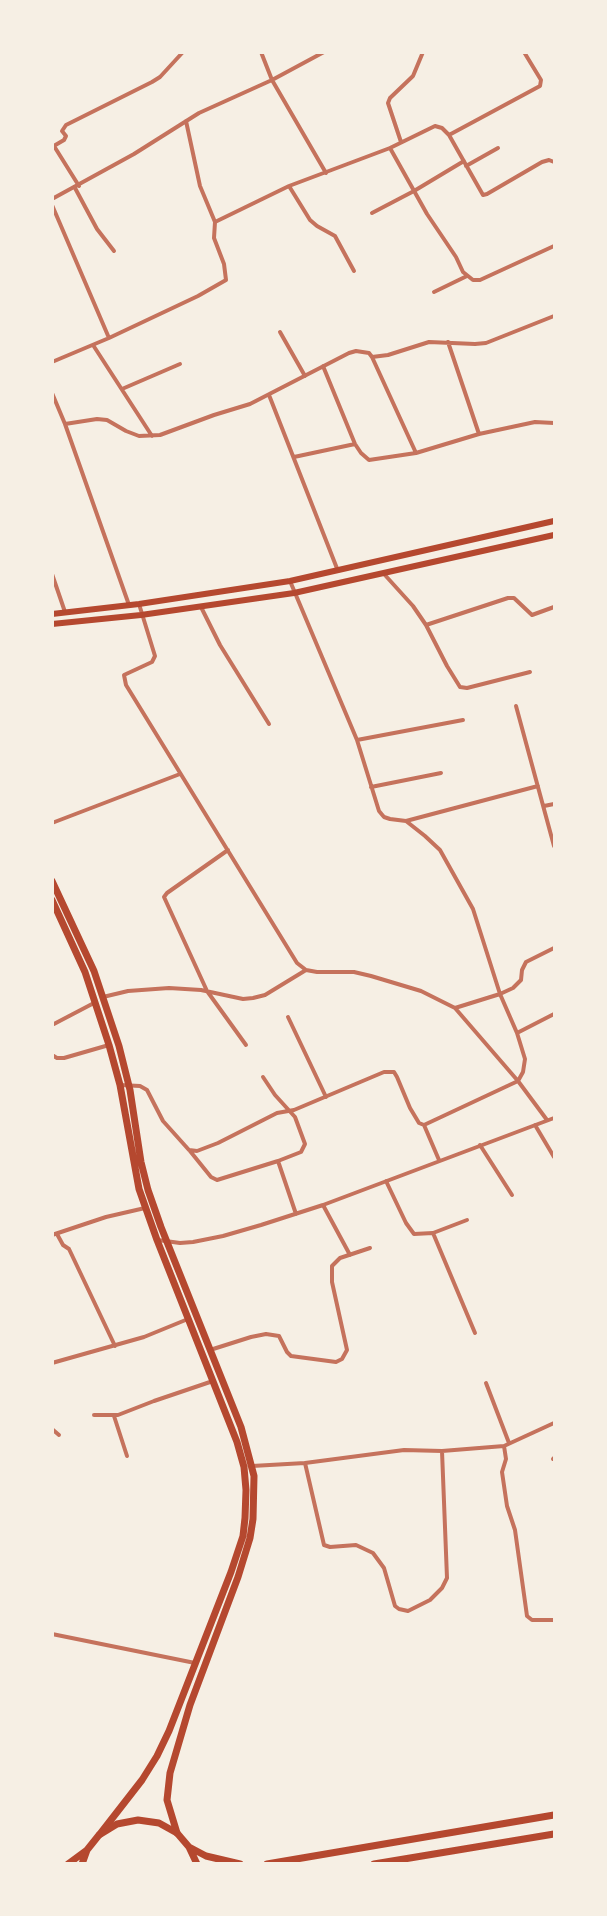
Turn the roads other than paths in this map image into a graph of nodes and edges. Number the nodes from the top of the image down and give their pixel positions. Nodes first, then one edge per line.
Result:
1 (183, 52) edge
2 (261, 52) edge
3 (324, 52) edge
4 (423, 52) edge
5 (524, 52) edge
6 (272, 80) junction
7 (186, 121) junction
8 (448, 135) junction
9 (401, 142) junction
10 (53, 146) edge
11 (390, 148) junction
12 (498, 148) dead end
13 (555, 162) edge
14 (465, 164) junction
15 (326, 173) junction
16 (289, 186) junction
17 (77, 187) junction
18 (414, 191) junction
19 (52, 199) edge
20 (52, 205) edge
21 (372, 213) dead end
22 (215, 222) junction
23 (555, 246) edge
24 (114, 251) dead end
25 (354, 271) dead end
26 (467, 276) junction
27 (434, 291) dead end
28 (555, 316) edge
29 (280, 332) dead end
30 (109, 338) junction
31 (448, 342) junction
32 (93, 345) junction
33 (372, 357) junction
34 (52, 362) edge
35 (180, 364) dead end
36 (323, 366) junction
37 (305, 376) junction
38 (122, 389) junction
39 (52, 393) edge
40 (269, 395) junction
41 (55, 407) edge
42 (555, 423) edge
43 (65, 424) junction
44 (479, 434) junction
45 (152, 436) junction
46 (355, 444) junction
47 (416, 453) junction
48 (294, 457) junction
49 (555, 522) edge
50 (555, 535) edge
51 (338, 571) junction
52 (52, 574) edge
53 (384, 574) junction
54 (290, 581) junction
55 (294, 593) junction
56 (138, 604) junction
57 (129, 605) junction
58 (201, 606) junction
59 (555, 608) edge
60 (66, 612) junction
61 (52, 614) edge
62 (141, 615) junction
63 (52, 624) edge
64 (426, 625) junction
65 (530, 672) dead end
66 (516, 706) dead end
67 (463, 720) dead end
68 (269, 724) dead end
69 (357, 740) junction
70 (180, 774) junction
71 (441, 774) dead end
72 (538, 786) junction
73 (371, 787) junction
74 (555, 804) edge
75 (543, 806) junction
76 (406, 821) junction
77 (52, 823) edge
78 (555, 846) edge
79 (228, 850) junction
80 (52, 880) edge
81 (52, 900) edge
82 (555, 948) edge
83 (306, 970) junction
84 (207, 991) junction
85 (500, 994) junction
86 (102, 997) junction
87 (95, 1002) junction
88 (455, 1008) junction
89 (555, 1014) edge
90 (288, 1017) dead end
91 (52, 1024) edge
92 (517, 1033) junction
93 (109, 1045) junction
94 (246, 1045) dead end
95 (52, 1055) edge
96 (263, 1077) dead end
97 (518, 1081) junction
98 (120, 1085) junction
99 (128, 1085) junction
100 (326, 1096) junction
101 (290, 1111) junction
102 (555, 1118) edge
103 (547, 1120) junction
104 (424, 1125) junction
105 (535, 1125) junction
106 (480, 1144) junction
107 (189, 1150) junction
108 (555, 1157) edge
109 (439, 1160) junction
110 (278, 1161) junction
111 (386, 1181) junction
112 (512, 1195) dead end
113 (323, 1205) junction
114 (145, 1208) junction
115 (296, 1214) junction
116 (467, 1220) dead end
117 (433, 1233) junction
118 (55, 1235) edge
119 (157, 1240) junction
120 (167, 1242) junction
121 (370, 1248) dead end
122 (350, 1255) junction
123 (189, 1319) junction
124 (475, 1333) dead end
125 (116, 1346) junction
126 (210, 1350) junction
127 (52, 1363) edge
128 (214, 1381) junction
129 (486, 1383) dead end
130 (94, 1415) dead end
131 (114, 1416) junction
132 (555, 1423) edge
133 (52, 1429) edge
134 (59, 1435) dead end
135 (506, 1445) junction
136 (442, 1451) junction
137 (127, 1456) dead end
138 (306, 1463) junction
139 (253, 1466) junction
140 (244, 1467) junction
141 (231, 1572) junction
142 (238, 1578) junction
143 (555, 1620) edge
144 (52, 1634) edge
145 (195, 1663) junction
146 (555, 1815) edge
147 (177, 1833) junction
148 (555, 1833) edge
149 (99, 1835) junction
150 (189, 1847) junction
151 (87, 1850) junction
152 (68, 1863) edge
153 (82, 1863) edge
154 (196, 1863) edge
155 (240, 1863) edge
156 (267, 1863) edge
157 (374, 1863) edge

1 - 10 street
2 - 6 street
3 - 6 street
4 - 9 street
5 - 8 street
6 - 7 street
6 - 15 street
7 - 17 street
7 - 22 street
8 - 9 street
8 - 14 street
9 - 11 street
10 - 17 street
11 - 15 street
11 - 18 street
12 - 14 street
13 - 14 street
14 - 18 street
15 - 16 street
16 - 22 street
16 - 25 street
17 - 19 street
17 - 24 street
18 - 21 street
18 - 26 street
20 - 30 street
22 - 30 street
23 - 26 street
26 - 27 street
28 - 31 street
29 - 37 street
30 - 32 street
31 - 33 street
31 - 44 street
32 - 34 street
32 - 38 street
33 - 36 street
33 - 47 street
35 - 38 street
36 - 37 street
36 - 46 street
37 - 40 street
38 - 45 street
39 - 41 street
40 - 45 street
40 - 48 street
41 - 43 street
42 - 44 street
43 - 45 street
43 - 57 street
44 - 47 street
46 - 47 street
46 - 48 street
48 - 51 street
49 - 51 main road
50 - 53 main road
51 - 54 main road
52 - 60 street
53 - 55 main road
53 - 64 street
54 - 55 street
54 - 56 main road
55 - 58 main road
55 - 69 street
56 - 57 main road
56 - 62 street
57 - 60 main road
58 - 62 main road
58 - 68 street
59 - 64 street
60 - 61 main road
62 - 63 main road
62 - 70 street
64 - 65 street
66 - 72 street
67 - 69 street
69 - 73 street
70 - 77 street
70 - 79 street
71 - 73 street
72 - 75 street
72 - 76 street
73 - 76 street
74 - 75 street
75 - 78 street
76 - 85 street
79 - 83 street
79 - 84 street
80 - 86 main road
81 - 87 main road
82 - 85 street
83 - 84 street
83 - 88 street
84 - 86 street
84 - 94 street
85 - 88 street
85 - 92 street
86 - 99 main road
87 - 91 street
87 - 93 main road
88 - 97 street
89 - 92 street
90 - 100 street
92 - 97 street
93 - 95 street
93 - 98 main road
96 - 101 street
97 - 103 street
97 - 104 street
98 - 99 street
98 - 114 main road
99 - 107 street
99 - 120 main road
100 - 101 street
100 - 104 street
101 - 107 street
101 - 110 street
102 - 103 street
103 - 105 street
104 - 109 street
105 - 106 street
105 - 108 street
106 - 109 street
106 - 112 street
107 - 110 street
109 - 111 street
110 - 115 street
111 - 113 street
111 - 117 street
113 - 115 street
113 - 122 street
114 - 118 street
114 - 119 main road
115 - 120 street
116 - 117 street
117 - 124 street
118 - 125 street
119 - 120 street
119 - 123 main road
120 - 126 main road
121 - 122 street
122 - 126 street
123 - 125 street
123 - 128 main road
125 - 127 street
126 - 139 main road
128 - 131 street
128 - 140 main road
129 - 135 street
130 - 131 street
131 - 137 street
132 - 135 street
133 - 134 street
135 - 136 street
135 - 143 street
136 - 138 street
136 - 138 street
138 - 139 street
139 - 140 street
139 - 142 main road
140 - 141 main road
141 - 142 main road
141 - 145 main road
142 - 147 main road
144 - 145 street
145 - 149 main road
146 - 156 main road
147 - 149 main road
147 - 150 main road
148 - 157 main road
149 - 151 main road
150 - 154 main road
150 - 155 main road
151 - 152 main road
151 - 153 main road

